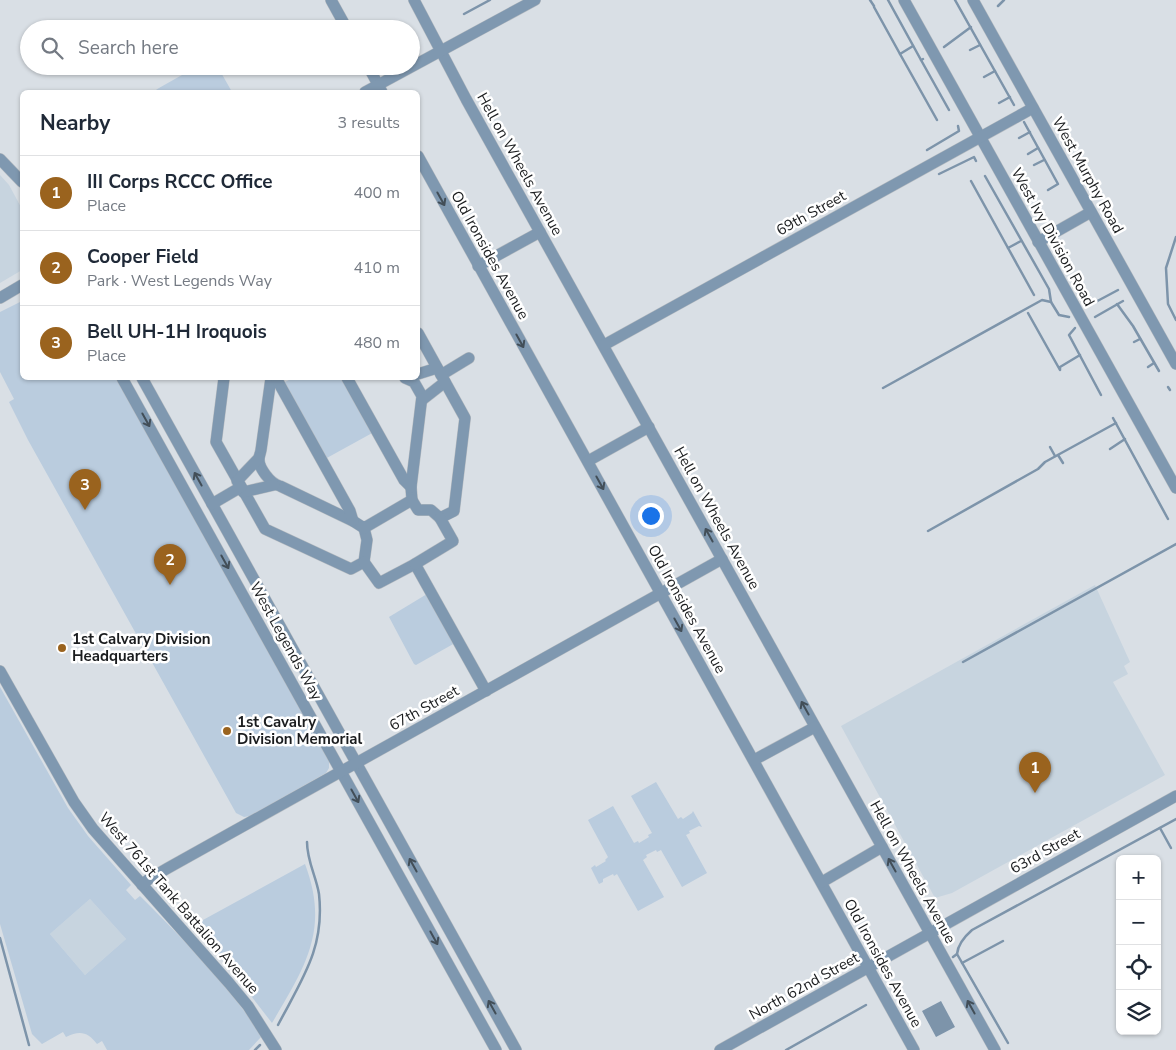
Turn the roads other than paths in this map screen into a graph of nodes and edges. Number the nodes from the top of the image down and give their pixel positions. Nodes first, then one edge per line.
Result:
1 (331, 0) edge
2 (414, 0) edge
3 (535, 0) edge
4 (904, 0) edge
5 (973, 0) edge
6 (342, 20) edge
7 (441, 52) junction
8 (420, 65) edge
9 (373, 75) edge
10 (403, 75) edge
11 (380, 89) edge
12 (1033, 108) junction
13 (980, 137) junction
14 (0, 159) edge
15 (420, 160) edge
16 (20, 183) edge
17 (1091, 212) junction
18 (540, 232) junction
19 (1038, 242) junction
20 (478, 266) junction
21 (20, 286) edge
22 (0, 298) edge
23 (420, 337) edge
24 (604, 345) junction
25 (469, 358) dead end
26 (1176, 364) edge
27 (441, 375) junction
28 (420, 376) edge
29 (123, 380) edge
30 (143, 380) edge
31 (224, 380) edge
32 (271, 380) edge
33 (277, 380) edge
34 (348, 380) edge
35 (413, 380) edge
36 (422, 400) junction
37 (649, 427) junction
38 (259, 458) junction
39 (588, 461) junction
40 (274, 485) junction
41 (240, 487) junction
42 (412, 487) junction
43 (1176, 488) edge
44 (412, 500) junction
45 (212, 504) junction
46 (440, 518) junction
47 (353, 521) junction
48 (364, 528) junction
49 (722, 559) junction
50 (364, 562) junction
51 (415, 564) junction
52 (660, 592) junction
53 (0, 671) edge
54 (486, 691) junction
55 (815, 727) junction
56 (754, 760) junction
57 (356, 763) junction
58 (342, 771) junction
59 (1176, 796) edge
60 (882, 847) junction
61 (822, 882) junction
62 (142, 885) junction
63 (929, 933) junction
64 (868, 967) junction
65 (276, 1050) edge
66 (496, 1050) edge
67 (516, 1050) edge
68 (720, 1050) edge
69 (914, 1050) edge
70 (995, 1050) edge

1 - 6 street
2 - 7 street, Hell on Wheels Avenue
3 - 7 street
4 - 13 street, West Ivy Division Road
5 - 12 street, West Murphy Road
7 - 8 street
7 - 18 street, Hell on Wheels Avenue
9 - 11 street
10 - 11 street
12 - 13 street, 69th Street
12 - 17 street, West Murphy Road
13 - 19 street, West Ivy Division Road
13 - 24 street, 69th Street
14 - 16 street
15 -> 20 street, Old Ironsides Avenue
17 - 19 street
17 - 26 street, West Murphy Road
18 - 20 street
18 - 24 street, Hell on Wheels Avenue
19 - 43 street, West Ivy Division Road
20 -> 39 street, Old Ironsides Avenue
21 - 22 street
23 - 27 street
24 - 37 street, Hell on Wheels Avenue
25 - 27 street
27 - 28 street
27 - 36 street
27 - 46 street
29 -> 58 street, West Legends Way
45 -> 30 street, West Legends Way
31 - 41 street
32 - 38 street
33 - 47 street
34 - 42 street
35 - 36 street
36 - 42 street
37 - 39 street
49 -> 37 street, Hell on Wheels Avenue
38 - 40 street
38 - 41 street
39 -> 52 street, Old Ironsides Avenue
40 - 41 street
40 - 47 street
41 - 45 street
41 - 50 street
42 - 44 street
44 - 46 street
44 - 48 street
45 - 57 street, West Legends Way
46 - 51 street
47 - 48 street
48 - 50 street
49 - 52 street, 67th Street
55 -> 49 street, Hell on Wheels Avenue
50 - 51 street
51 - 54 street
52 - 54 street, 67th Street
52 -> 56 street, Old Ironsides Avenue
53 - 62 street, West 761st Tank Battalion Avenue
54 - 57 street, 67th Street
55 - 56 street
55 - 60 street, Hell on Wheels Avenue
56 - 61 street, Old Ironsides Avenue
57 - 58 street, 67th Street
67 -> 57 street, West Legends Way
58 - 62 street, 67th Street
58 -> 66 street, West Legends Way
59 - 63 street, 63rd Street
60 - 61 street
63 -> 60 street, Hell on Wheels Avenue
61 - 64 street, Old Ironsides Avenue
62 - 65 street, West 761st Tank Battalion Avenue
63 - 64 street, North 62nd Street
70 -> 63 street, Hell on Wheels Avenue
64 - 68 street, North 62nd Street
64 - 69 street, Old Ironsides Avenue

